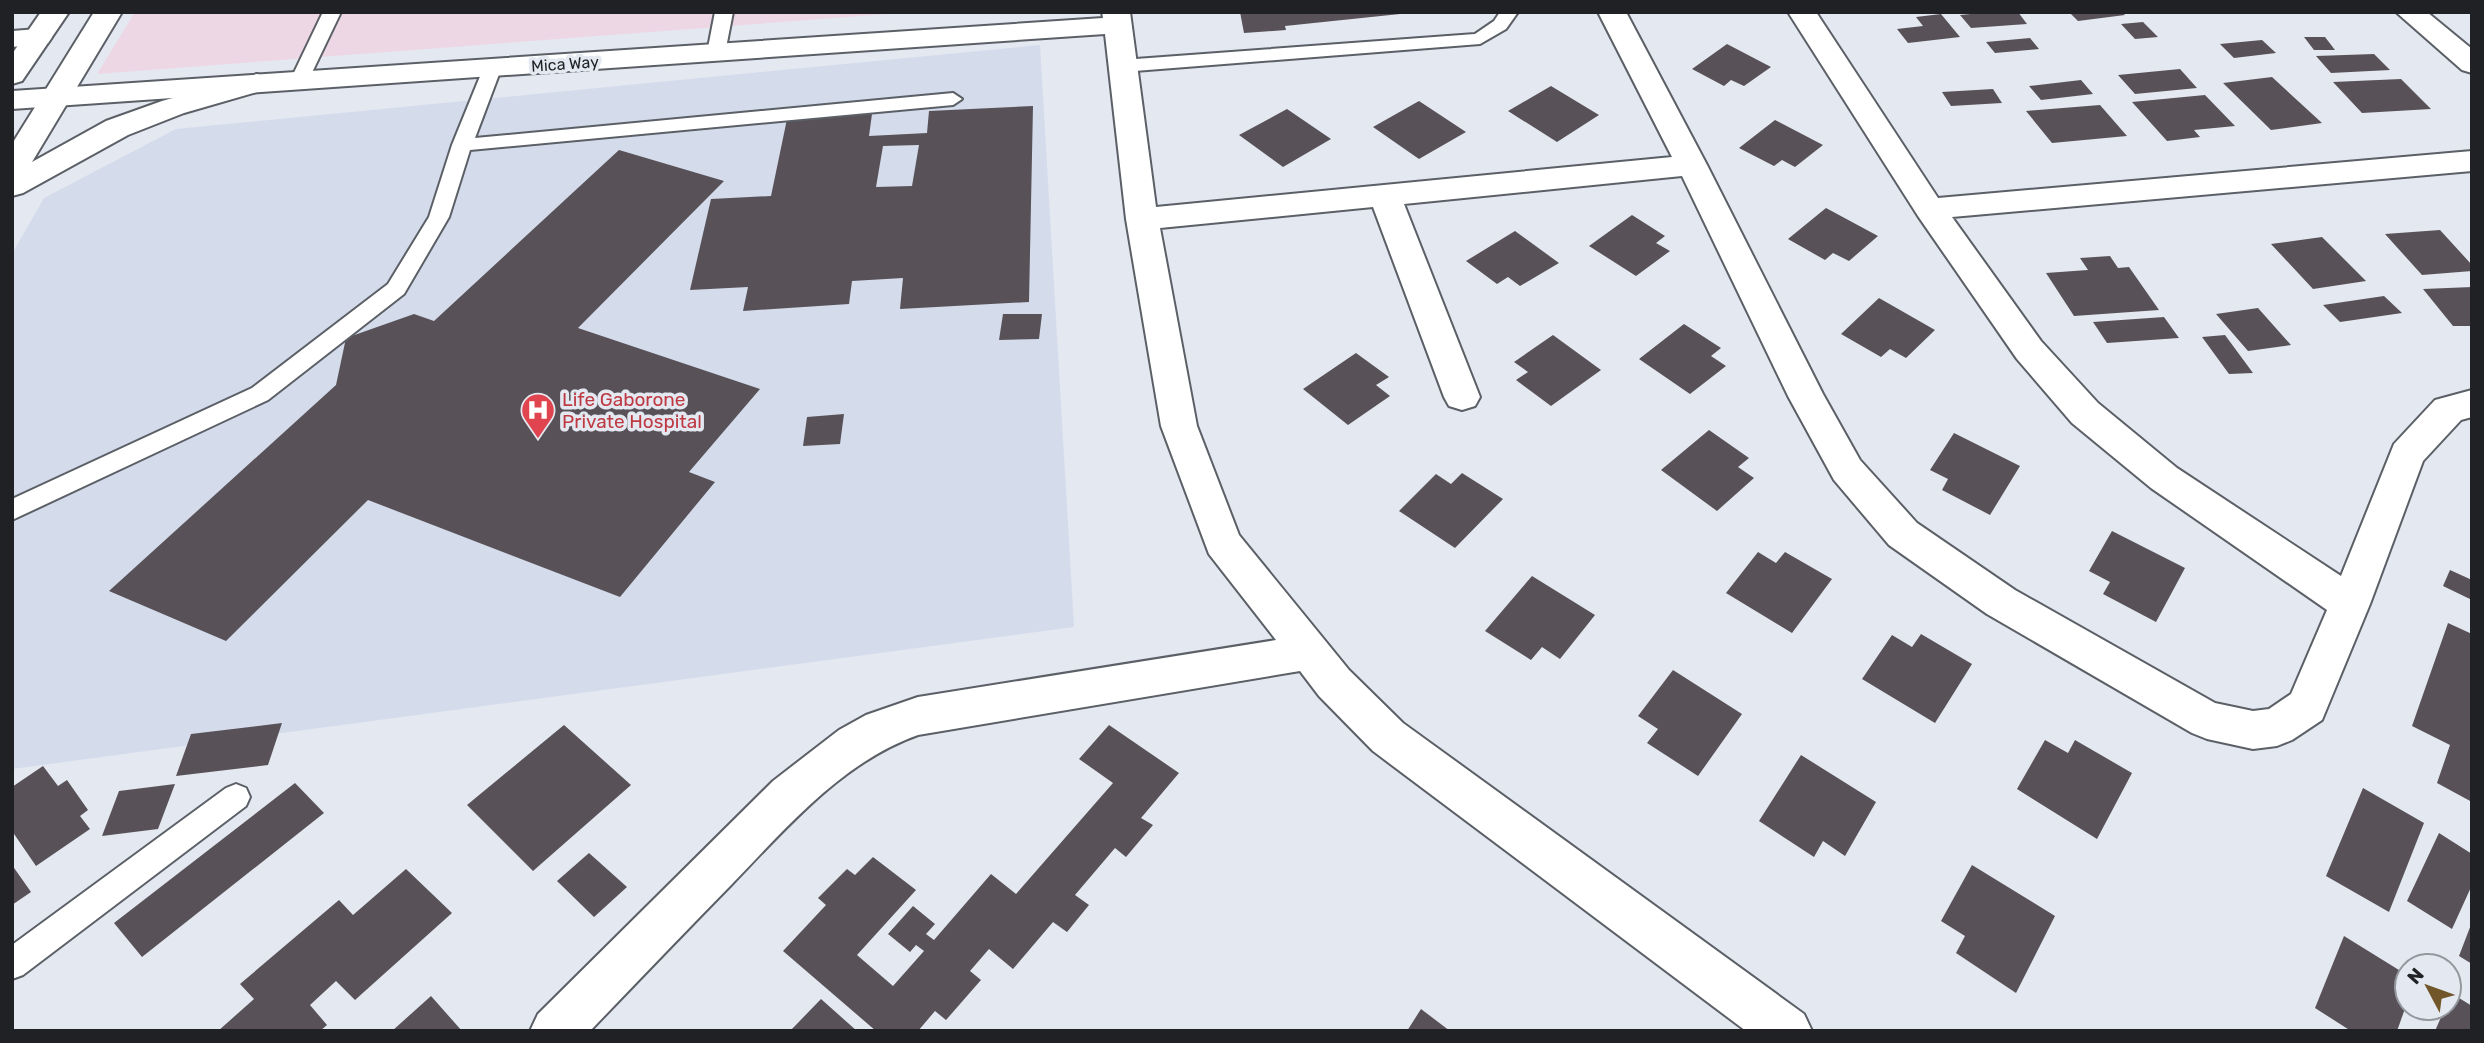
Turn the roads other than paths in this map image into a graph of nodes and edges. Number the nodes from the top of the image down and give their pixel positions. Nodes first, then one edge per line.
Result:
1 (55, 12) edge
2 (108, 12) edge
3 (332, 12) edge
4 (724, 12) edge
5 (1509, 12) edge
6 (1612, 12) edge
7 (1802, 12) edge
8 (2410, 12) edge
9 (1116, 19) edge
10 (25, 38) edge
11 (716, 53) junction
12 (2472, 64) edge
13 (1122, 66) junction
14 (492, 69) junction
15 (12, 75) edge
16 (257, 83) junction
17 (298, 83) junction
18 (57, 97) junction
19 (953, 99) dead end
20 (12, 100) edge
21 (462, 145) junction
22 (2472, 161) edge
23 (1692, 165) junction
24 (12, 169) edge
25 (12, 186) edge
26 (1384, 194) junction
27 (1929, 209) junction
28 (1142, 219) junction
29 (1462, 397) dead end
30 (2472, 403) edge
31 (12, 510) edge
32 (2350, 604) junction
33 (1310, 652) junction
34 (236, 797) dead end
35 (12, 964) edge
36 (555, 1031) edge
37 (1787, 1031) edge

1 - 10 street
2 - 18 street
3 - 17 lane
4 - 11 lane
5 - 13 lane
6 - 23 street
7 - 27 street
8 - 12 street
9 - 11 street, Mica Way
9 - 13 street
10 - 15 street
11 - 14 street, Mica Way
13 - 28 street
14 - 17 street, Mica Way
14 - 21 lane
16 - 17 street, Mica Way
16 - 18 street, Mica Way
16 - 25 street
18 - 20 street, Mica Way
18 - 24 street
19 - 21 lane
21 - 31 lane
22 - 27 street
23 - 26 street
23 - 32 street
26 - 28 street
26 - 29 street
27 - 32 street
28 - 33 street
30 - 32 street
33 - 36 street
33 - 37 street
34 - 35 lane

